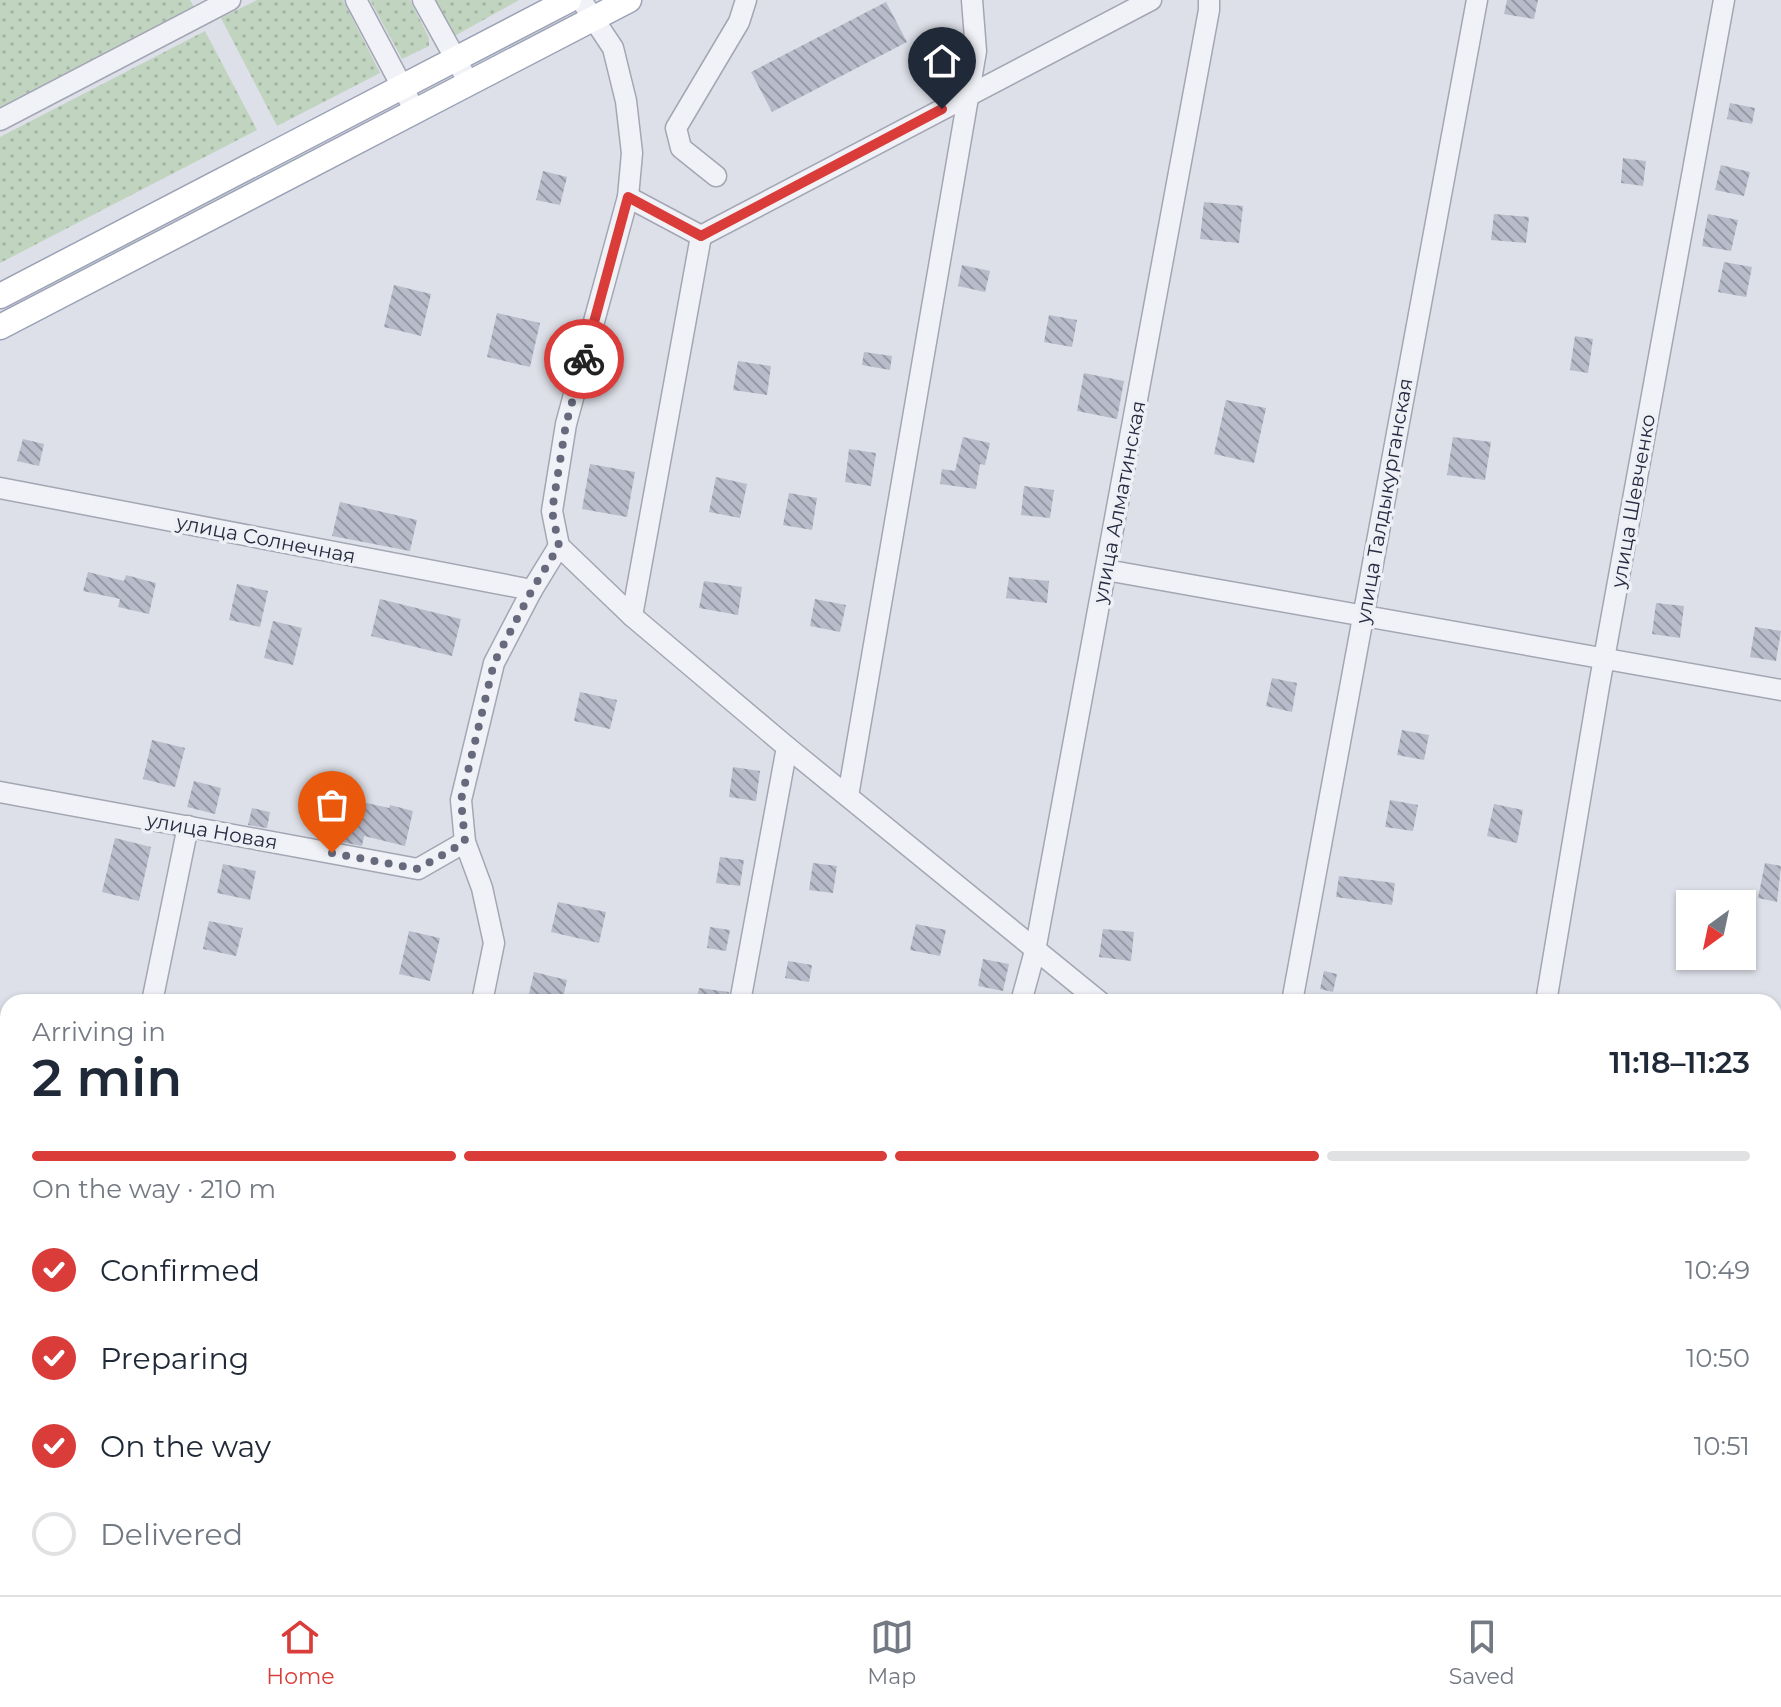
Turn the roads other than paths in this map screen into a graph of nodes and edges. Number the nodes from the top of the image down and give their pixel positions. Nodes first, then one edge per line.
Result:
1 (230, 0) edge
2 (356, 0) edge
3 (423, 0) edge
4 (569, 0) edge
5 (629, 0) edge
6 (746, 0) edge
7 (972, 0) edge
8 (1151, 0) edge
9 (1209, 0) edge
10 (1477, 0) edge
11 (1724, 0) edge
12 (205, 6) edge
13 (586, 9) edge
14 (455, 59) junction
15 (469, 83) junction
16 (402, 87) junction
17 (969, 95) junction
18 (415, 111) junction
19 (0, 120) edge
20 (716, 176) dead end
21 (628, 197) junction
22 (701, 236) junction
23 (0, 296) edge
24 (0, 327) edge
25 (0, 488) edge
26 (559, 546) junction
27 (1106, 570) junction
28 (532, 590) junction
29 (1363, 615) junction
30 (632, 616) junction
31 (1604, 657) junction
32 (1781, 690) edge
33 (787, 747) junction
34 (0, 792) edge
35 (848, 796) junction
36 (188, 826) junction
37 (465, 842) junction
38 (1035, 951) junction
39 (154, 994) edge
40 (484, 994) edge
41 (741, 994) edge
42 (1023, 994) edge
43 (1090, 994) edge
44 (1293, 994) edge
45 (1547, 994) edge

1 - 12 street
2 - 16 street
3 - 14 street
4 - 14 main road
5 - 13 main road
6 - 20 street
7 - 17 street
8 - 17 street
9 - 27 street, улица Алматинская
10 - 29 street, улица Талдыкурганская
11 - 31 street, улица Шевченко
12 - 19 street
13 - 15 main road
13 - 21 street
14 - 15 street
14 - 16 main road
15 - 18 main road
16 - 18 street
16 - 23 main road
17 - 22 street
17 - 35 street
18 - 24 main road
21 - 22 street
21 - 26 street
22 - 30 street
25 - 28 street, улица Солнечная
26 - 28 street
26 - 30 street
27 - 29 street
27 - 38 street, улица Алматинская
28 - 37 street
29 - 31 street
29 - 44 street, улица Талдыкурганская
30 - 33 street
31 - 32 street
31 - 45 street, улица Шевченко
33 - 35 street
33 - 41 street
34 - 36 street, улица Новая
35 - 38 street
36 - 37 street, улица Новая
36 - 39 street
37 - 40 street
38 - 42 street, улица Алматинская
38 - 43 street

